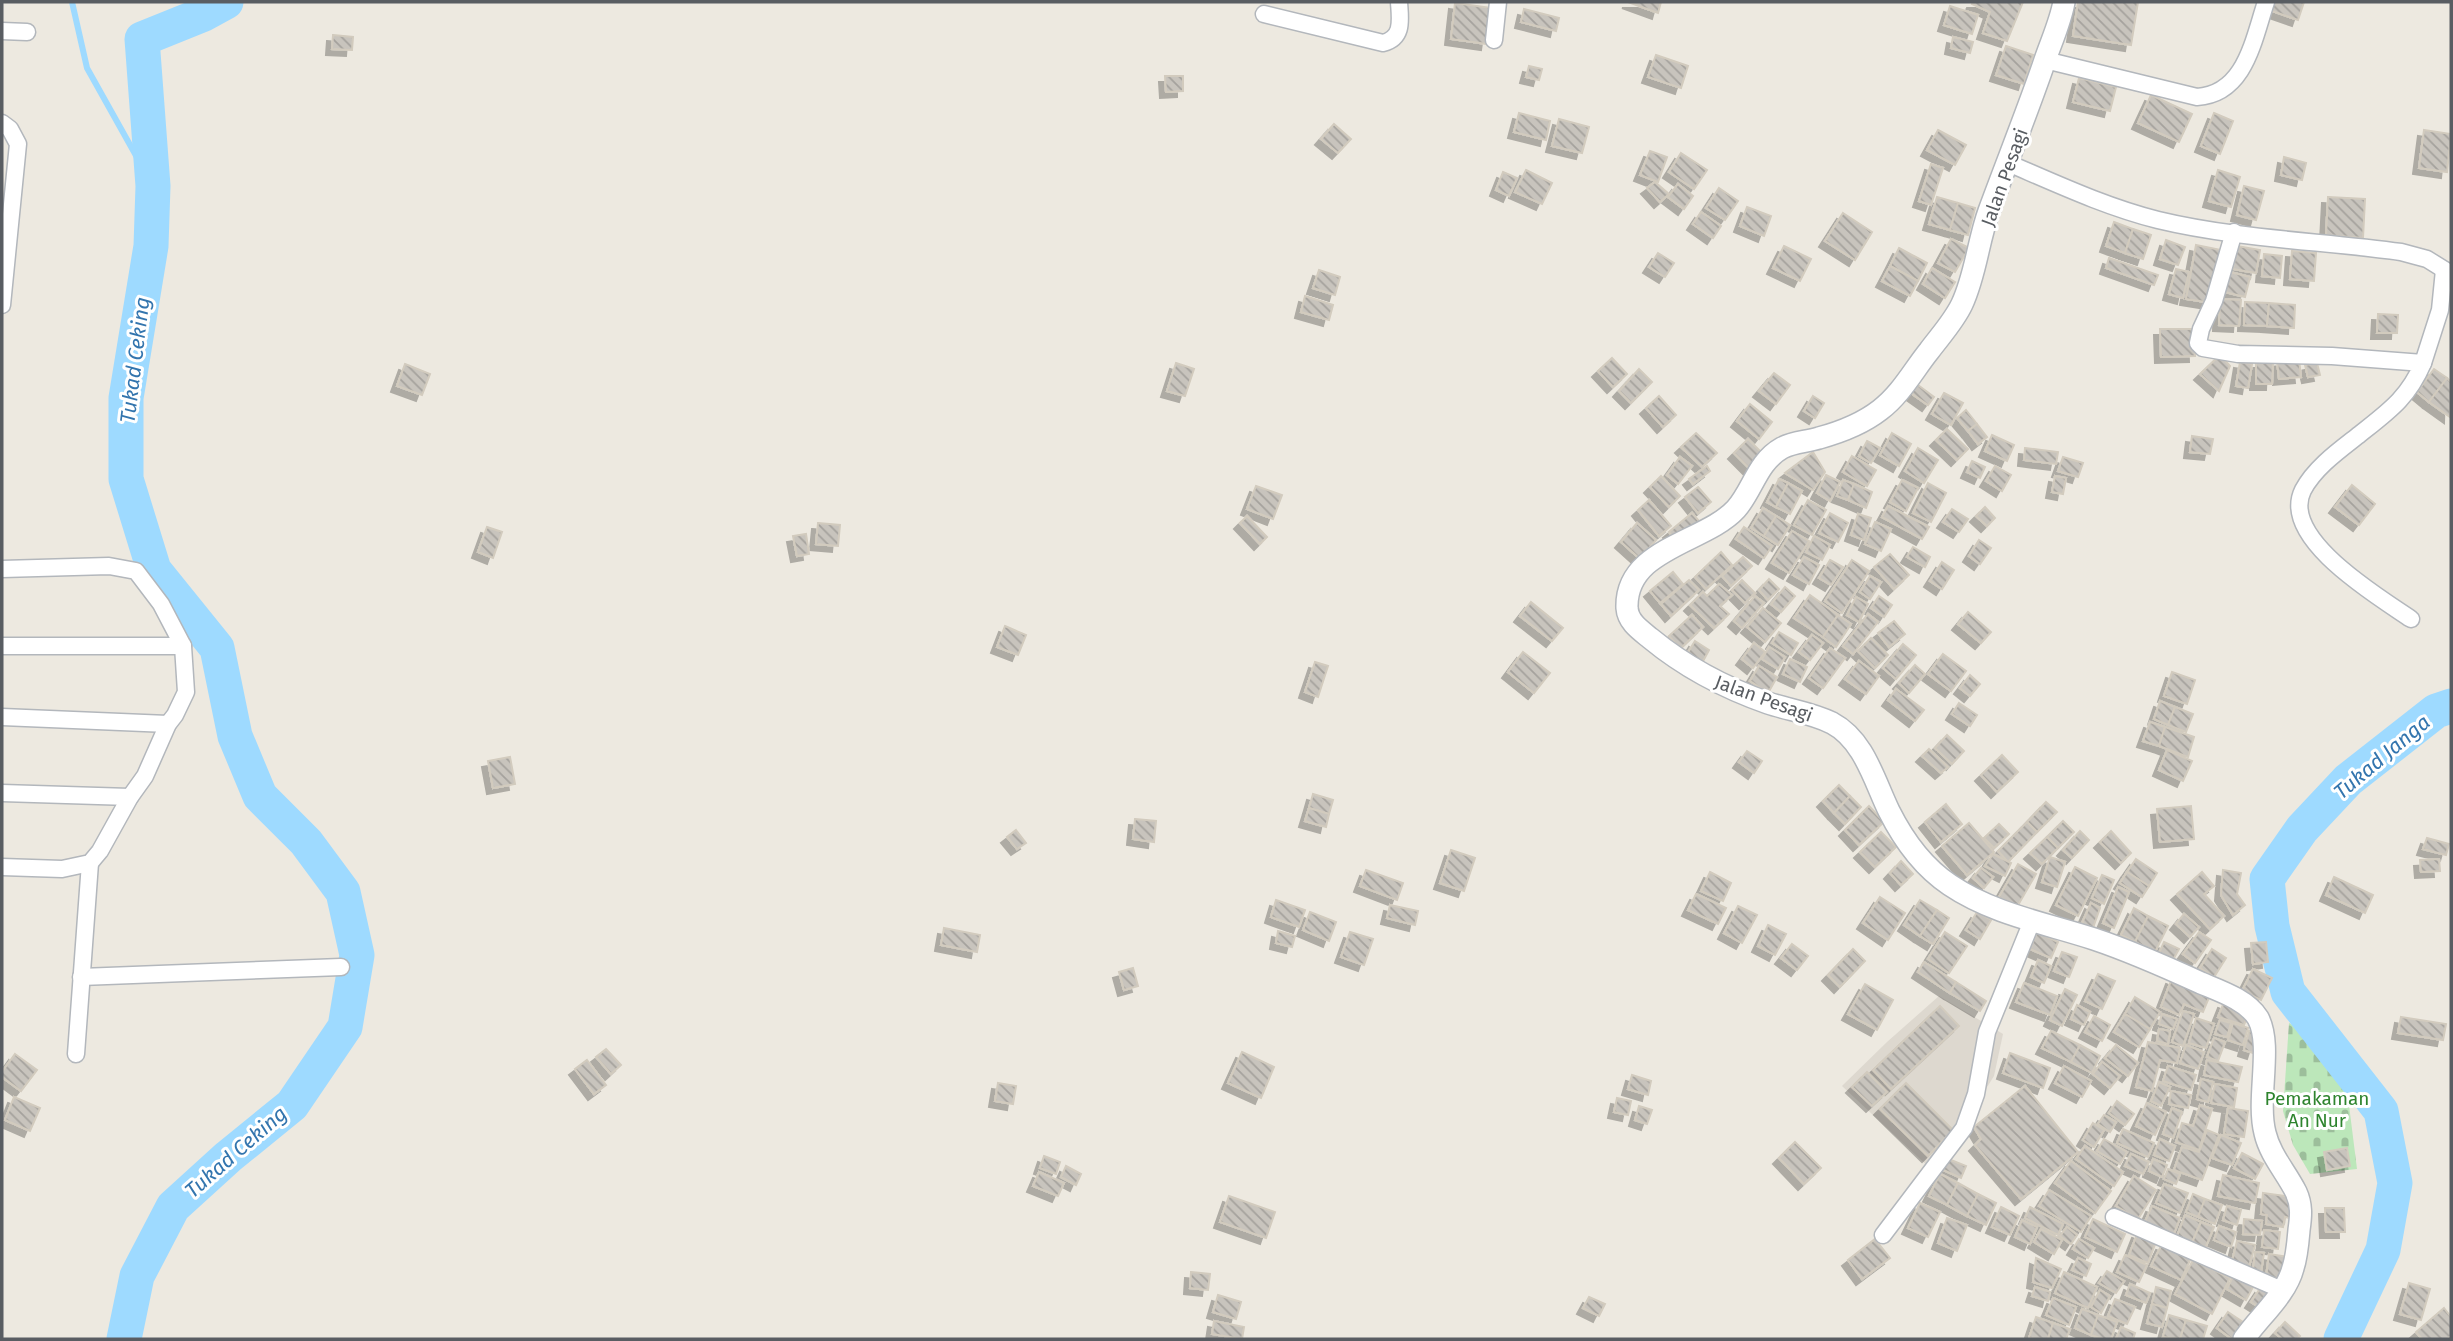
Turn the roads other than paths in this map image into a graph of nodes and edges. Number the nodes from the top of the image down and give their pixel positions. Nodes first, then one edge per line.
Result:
1 (1399, 2) edge
2 (1498, 2) edge
3 (2064, 2) edge
4 (2266, 2) edge
5 (1264, 14) dead end
6 (2, 31) edge
7 (27, 32) dead end
8 (1494, 40) dead end
9 (2045, 60) junction
10 (2, 123) edge
11 (2008, 163) junction
12 (2234, 232) junction
13 (2447, 272) edge
14 (2, 305) edge
15 (2423, 363) junction
16 (2, 569) edge
17 (2412, 620) dead end
18 (2, 646) edge
19 (183, 646) junction
20 (2, 717) edge
21 (168, 724) junction
22 (2, 793) edge
23 (130, 797) junction
24 (90, 863) junction
25 (2, 867) edge
26 (2032, 922) junction
27 (341, 967) dead end
28 (81, 977) junction
29 (76, 1054) dead end
30 (2114, 1217) dead end
31 (1883, 1235) dead end
32 (2282, 1290) junction
33 (2244, 1339) edge

1 - 5 street
2 - 8 street
3 - 9 street, Jalan Pesagi
4 - 9 street
6 - 7 street
9 - 11 street, Jalan Pesagi
10 - 14 street
11 - 12 street
11 - 26 street, Jalan Pesagi
12 - 13 street
12 - 15 street
13 - 15 street
15 - 17 street
16 - 19 street
18 - 19 street
19 - 21 street
20 - 21 street
21 - 23 street
22 - 23 street
23 - 24 street
24 - 25 street
24 - 28 street
26 - 31 street
26 - 32 street, Jalan Pesagi
27 - 28 street
28 - 29 street
30 - 32 street
32 - 33 street, Jalan Pesagi

